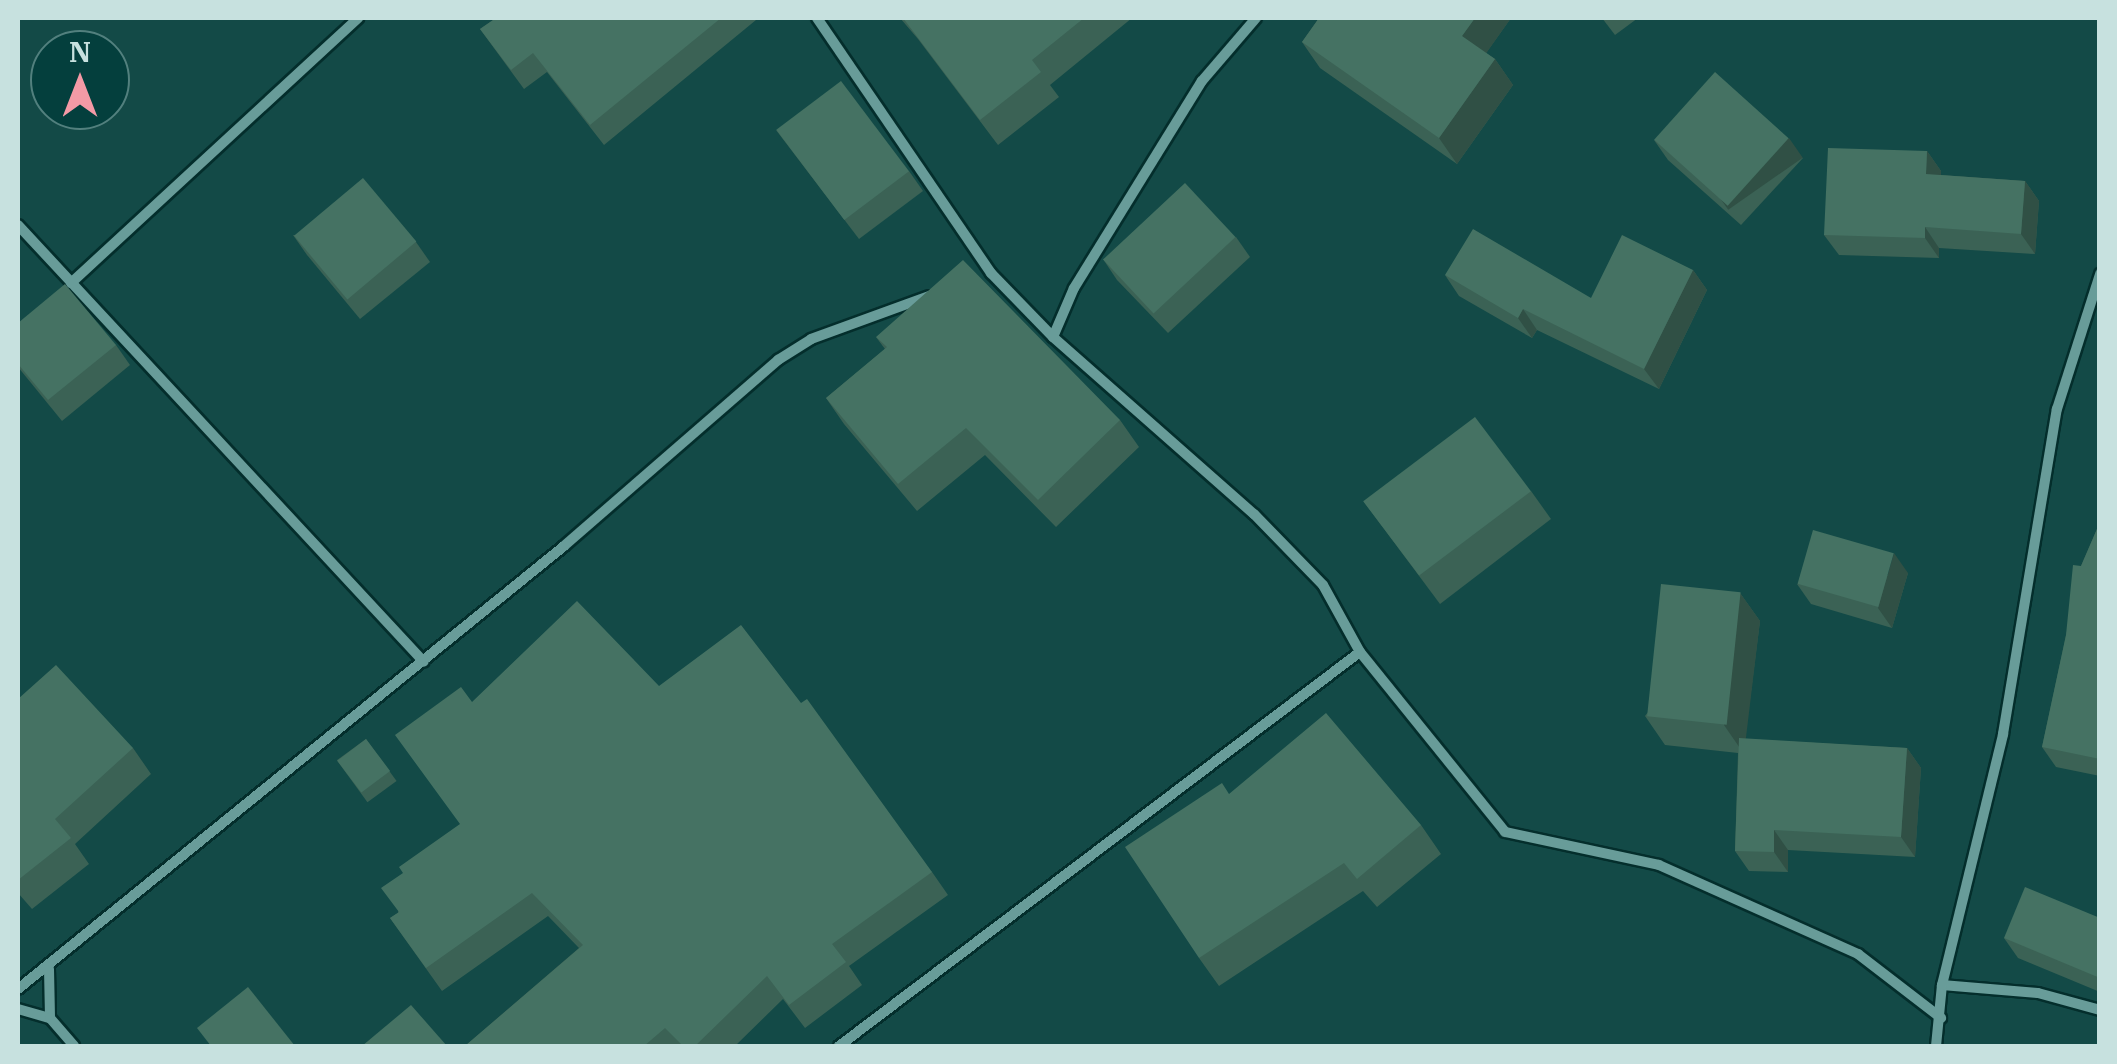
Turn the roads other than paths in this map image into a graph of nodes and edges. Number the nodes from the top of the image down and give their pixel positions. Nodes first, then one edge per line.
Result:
1 (358, 18) edge
2 (817, 18) edge
3 (1256, 18) edge
4 (18, 224) edge
5 (991, 273) junction
6 (2100, 274) edge
7 (973, 279) edge
8 (71, 282) junction
9 (937, 292) edge
10 (1053, 338) junction
11 (1360, 652) junction
12 (424, 662) junction
13 (49, 969) junction
14 (1942, 985) junction
15 (18, 989) edge
16 (18, 1010) edge
17 (2100, 1010) edge
18 (50, 1018) junction
19 (1941, 1018) junction
20 (74, 1046) edge
21 (839, 1046) edge
22 (1936, 1046) edge

1 - 8 street
2 - 5 street
3 - 10 street
4 - 8 street
5 - 7 street
5 - 10 street
6 - 14 street
8 - 12 street
9 - 12 street
10 - 11 street
11 - 19 street
11 - 21 street
12 - 13 street
13 - 15 street
13 - 18 street
14 - 17 street
14 - 19 street
16 - 18 street
18 - 20 street
19 - 22 street

